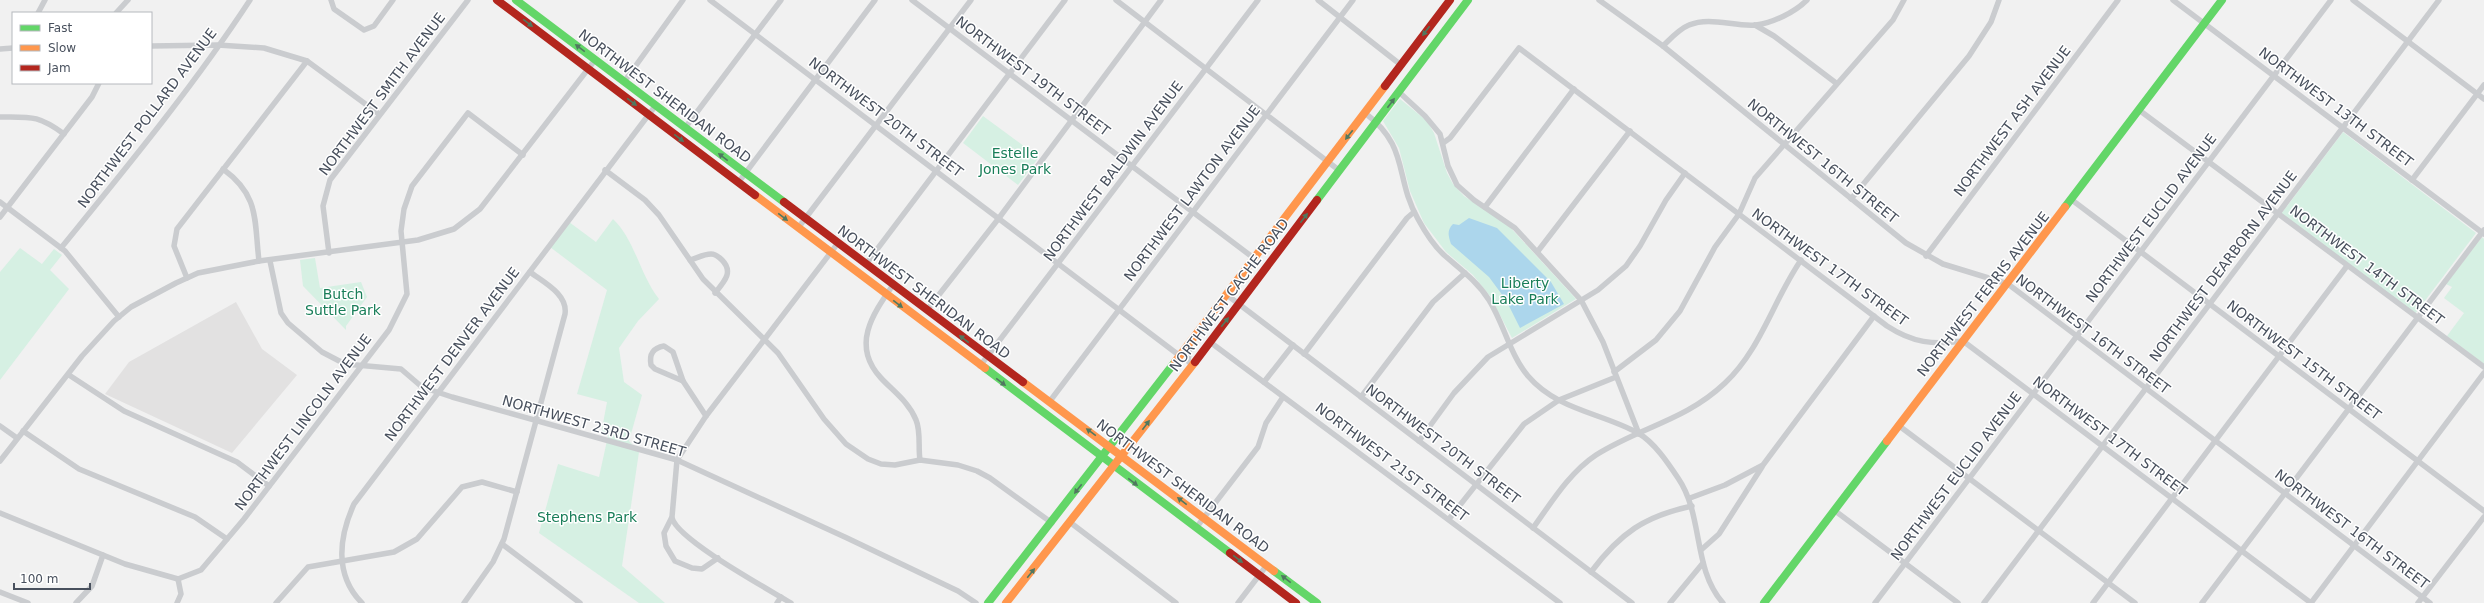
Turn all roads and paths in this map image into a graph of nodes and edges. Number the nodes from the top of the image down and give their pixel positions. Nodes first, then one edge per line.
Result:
1 (45, 0) edge
2 (128, 0) edge
3 (250, 0) edge
4 (331, 0) edge
5 (393, 0) edge
6 (468, 0) edge
7 (497, 0) edge
8 (516, 0) edge
9 (683, 0) edge
10 (710, 0) edge
11 (781, 0) edge
12 (875, 0) edge
13 (912, 0) edge
14 (971, 0) edge
15 (1065, 0) edge
16 (1116, 0) edge
17 (1161, 0) edge
18 (1258, 0) edge
19 (1318, 0) edge
20 (1353, 0) edge
21 (1450, 0) edge
22 (1468, 0) edge
23 (1599, 0) edge
24 (1807, 0) edge
25 (1904, 0) edge
26 (1999, 0) edge
27 (2118, 0) edge
28 (2173, 0) edge
29 (2222, 0) edge
30 (2331, 0) edge
31 (2354, 0) edge
32 (2439, 0) edge
33 (39, 12) edge
34 (117, 12) edge
35 (1340, 17) junction
36 (1144, 21) junction
37 (2204, 24) junction
38 (1755, 25) junction
39 (950, 28) junction
40 (756, 35) junction
41 (2408, 41) junction
42 (218, 45) junction
43 (152, 46) edge
44 (1663, 46) junction
45 (12, 48) edge
46 (0, 49) edge
47 (595, 60) junction
48 (307, 61) junction
49 (1401, 64) junction
50 (1206, 68) junction
51 (588, 69) junction
52 (1010, 74) junction
53 (2274, 76) junction
54 (816, 79) junction
55 (624, 82) junction
56 (1836, 83) junction
57 (99, 84) edge
58 (2484, 85) edge
59 (1574, 89) junction
60 (1399, 92) junction
61 (2477, 94) junction
62 (2484, 99) edge
63 (656, 105) junction
64 (2139, 110) junction
65 (1365, 113) junction
66 (379, 114) junction
67 (1266, 114) junction
68 (648, 115) junction
69 (0, 117) edge
70 (1071, 120) junction
71 (1377, 122) junction
72 (877, 124) junction
73 (685, 128) junction
74 (2342, 128) junction
75 (1630, 131) junction
76 (64, 134) junction
77 (1443, 143) junction
78 (1784, 145) junction
79 (523, 155) junction
80 (1328, 162) junction
81 (2209, 162) junction
82 (1131, 166) junction
83 (223, 169) junction
84 (605, 170) junction
85 (937, 171) junction
86 (1340, 171) junction
87 (745, 173) junction
88 (1685, 173) junction
89 (2412, 180) junction
90 (738, 183) junction
91 (1851, 199) junction
92 (2072, 200) junction
93 (0, 202) edge
94 (8, 207) junction
95 (1485, 207) junction
96 (1192, 212) junction
97 (1414, 212) junction
98 (1739, 214) junction
99 (2278, 214) junction
100 (0, 217) edge
101 (805, 218) junction
102 (999, 218) junction
103 (798, 228) junction
104 (2483, 232) edge
105 (402, 242) junction
106 (838, 243) junction
107 (61, 248) junction
108 (1538, 251) junction
109 (2141, 252) junction
110 (329, 253) junction
111 (831, 253) junction
112 (1926, 256) junction
113 (1255, 259) junction
114 (690, 260) junction
115 (1800, 260) junction
116 (270, 261) junction
117 (259, 262) junction
118 (1058, 263) junction
119 (866, 264) junction
120 (2347, 266) junction
121 (530, 272) junction
122 (1465, 273) junction
123 (187, 278) junction
124 (2008, 284) junction
125 (893, 285) junction
126 (716, 292) junction
127 (886, 295) junction
128 (1227, 295) junction
129 (1581, 300) junction
130 (1239, 304) junction
131 (2210, 304) junction
132 (927, 310) junction
133 (1120, 310) junction
134 (1874, 316) junction
135 (119, 317) junction
136 (2418, 318) junction
137 (2077, 336) junction
138 (764, 339) junction
139 (1963, 341) junction
140 (1210, 342) junction
141 (1190, 343) junction
142 (1510, 343) junction
143 (1293, 345) junction
144 (1304, 354) junction
145 (987, 356) junction
146 (1180, 356) junction
147 (2279, 356) junction
148 (1192, 365) junction
149 (361, 366) junction
150 (980, 366) junction
151 (2484, 367) edge
152 (2484, 373) edge
153 (69, 375) junction
154 (1615, 375) junction
155 (683, 381) junction
156 (1264, 382) junction
157 (2146, 388) junction
158 (437, 392) junction
159 (2033, 394) junction
160 (1283, 396) junction
161 (1361, 398) junction
162 (1559, 400) junction
163 (1050, 402) junction
164 (2349, 409) junction
165 (706, 416) junction
166 (536, 421) junction
167 (1898, 425) junction
168 (0, 426) edge
169 (23, 431) junction
170 (1639, 434) junction
171 (17, 438) junction
172 (1419, 441) junction
173 (2215, 441) junction
174 (2102, 446) junction
175 (1111, 447) junction
176 (1123, 456) junction
177 (1102, 458) junction
178 (677, 460) junction
179 (920, 460) junction
180 (0, 461) edge
181 (2418, 461) junction
182 (1763, 465) junction
183 (1114, 467) junction
184 (1969, 478) junction
185 (1475, 484) junction
186 (269, 486) junction
187 (517, 492) junction
188 (2285, 493) junction
189 (1690, 498) junction
190 (2172, 498) junction
191 (1692, 506) junction
192 (1834, 510) junction
193 (2484, 511) edge
194 (0, 513) edge
195 (672, 517) junction
196 (1204, 518) junction
197 (2484, 518) edge
198 (1449, 519) junction
199 (1052, 523) junction
200 (1071, 524) junction
201 (1196, 528) junction
202 (1533, 528) junction
203 (2039, 531) junction
204 (227, 539) junction
205 (502, 544) junction
206 (2354, 545) junction
207 (1701, 550) junction
208 (2242, 551) junction
209 (103, 555) junction
210 (718, 558) junction
211 (342, 560) junction
212 (1703, 563) junction
213 (1905, 563) junction
214 (1267, 565) junction
215 (1591, 572) junction
216 (1259, 575) junction
217 (178, 579) junction
218 (2108, 583) junction
219 (0, 592) edge
220 (781, 597) junction
221 (2423, 597) junction
222 (466, 602) edge
223 (28, 603) edge
224 (76, 603) edge
225 (177, 603) edge
226 (276, 603) edge
227 (362, 603) edge
228 (580, 603) edge
229 (777, 603) edge
230 (791, 603) edge
231 (976, 603) edge
232 (988, 603) edge
233 (1006, 603) edge
234 (1176, 603) edge
235 (1238, 603) edge
236 (1296, 603) edge
237 (1317, 603) edge
238 (1560, 603) edge
239 (1632, 603) edge
240 (1670, 603) edge
241 (1723, 603) edge
242 (1764, 603) edge
243 (1876, 603) edge
244 (1958, 603) edge
245 (1984, 603) edge
246 (2093, 603) edge
247 (2135, 603) edge
248 (2202, 603) edge
249 (2311, 603) edge
250 (2418, 603) edge
251 (2430, 603) edge

1 - 33 street
2 - 34 street
3 - 42 street, NORTHWEST POLLARD AVENUE
4 - 5 street
6 - 66 street, NORTHWEST SMITH AVENUE
7 -> 51 main road, NORTHWEST SHERIDAN ROAD
47 -> 8 main road, NORTHWEST SHERIDAN ROAD
9 - 55 street
10 - 40 street, NORTHWEST 20TH STREET
11 - 40 street
12 - 54 street
13 - 39 street, NORTHWEST 19TH STREET
14 - 39 street
15 - 52 street
16 - 36 street
17 - 36 street
18 - 50 street, NORTHWEST BALDWIN AVENUE
19 - 35 street
20 - 35 street, NORTHWEST LAWTON AVENUE
21 -> 49 main road, NORTHWEST CACHE ROAD
22 - 60 main road, NORTHWEST CACHE ROAD
23 - 44 street, NORTHWEST 16TH STREET
24 - 38 street
25 - 56 street
26 - 91 street
27 - 112 street, NORTHWEST ASH AVENUE
28 - 37 street, NORTHWEST 13TH STREET
29 - 37 main road, NORTHWEST FERRIS AVENUE
30 - 53 street, NORTHWEST EUCLID AVENUE
31 - 41 street
32 - 41 street, NORTHWEST DEARBORN AVENUE
35 - 49 street
35 - 67 street, NORTHWEST LAWTON AVENUE
36 - 50 street
36 - 70 street
37 - 53 street, NORTHWEST 13TH STREET
37 - 64 main road, NORTHWEST FERRIS AVENUE
38 - 44 street
38 - 56 street
39 - 52 street, NORTHWEST 19TH STREET
39 - 72 street
40 - 54 street, NORTHWEST 20TH STREET
40 - 73 street
41 - 61 street
41 - 74 street, NORTHWEST DEARBORN AVENUE
42 - 43 street
42 - 48 street
42 - 107 street, NORTHWEST POLLARD AVENUE
44 - 78 street, NORTHWEST 16TH STREET
45 - 46 street
47 - 51 street
47 - 55 main road, NORTHWEST SHERIDAN ROAD
48 - 66 street
48 - 83 street
49 - 65 main road, NORTHWEST CACHE ROAD
50 - 67 street
50 - 82 street, NORTHWEST BALDWIN AVENUE
51 -> 68 main road, NORTHWEST SHERIDAN ROAD
51 - 79 street
52 - 70 street, NORTHWEST 19TH STREET
52 - 85 street
53 - 74 street, NORTHWEST 13TH STREET
53 - 81 street, NORTHWEST EUCLID AVENUE
54 - 72 street, NORTHWEST 20TH STREET
54 - 87 street
55 - 63 main road, NORTHWEST SHERIDAN ROAD
56 - 78 street
57 - 76 street
58 - 61 street
59 - 75 street, NORTHWEST 17TH STREET
59 - 77 street, NORTHWEST 17TH STREET
59 - 95 street
71 -> 60 main road, NORTHWEST CACHE ROAD
60 - 77 street
61 - 62 street
61 - 89 street
63 - 68 street, NORTHWEST DENVER AVENUE
63 - 73 main road, NORTHWEST SHERIDAN ROAD
64 - 81 street, NORTHWEST 14TH STREET
64 - 92 main road, NORTHWEST FERRIS AVENUE
65 - 71 street
65 -> 80 main road, NORTHWEST CACHE ROAD
66 - 110 street, NORTHWEST SMITH AVENUE
67 - 80 street
67 - 96 street, NORTHWEST LAWTON AVENUE
68 - 84 street, NORTHWEST DENVER AVENUE
68 -> 90 main road, NORTHWEST SHERIDAN ROAD
69 - 76 street
70 - 82 street, NORTHWEST 19TH STREET
70 - 102 street
71 - 86 main road, NORTHWEST CACHE ROAD
71 - 97 street
72 - 85 street, NORTHWEST 20TH STREET
72 - 101 street
87 -> 73 main road, NORTHWEST SHERIDAN ROAD
74 - 89 street, NORTHWEST 13TH STREET
74 - 99 street, NORTHWEST DEARBORN AVENUE
75 - 88 street, NORTHWEST 17TH STREET
75 - 108 street
76 - 94 street
77 - 95 street
78 - 91 street, NORTHWEST 16TH STREET
78 - 98 street
79 - 105 street
79 - 105 street, NORTHWEST LINCOLN AVENUE
80 - 86 street
80 - 113 main road, NORTHWEST CACHE ROAD
81 - 99 street, NORTHWEST 14TH STREET
81 - 109 street, NORTHWEST EUCLID AVENUE
82 - 96 street, NORTHWEST 19TH STREET
82 - 118 street, NORTHWEST BALDWIN AVENUE
83 - 117 street
83 - 123 street
84 - 114 street
84 - 121 street, NORTHWEST DENVER AVENUE
85 - 102 street, NORTHWEST 20TH STREET
85 - 119 street
130 -> 86 main road, NORTHWEST CACHE ROAD
87 - 90 street
87 - 101 main road, NORTHWEST SHERIDAN ROAD
88 - 98 street, NORTHWEST 17TH STREET
88 - 129 street
89 - 104 street, NORTHWEST 13TH STREET
90 -> 103 main road, NORTHWEST SHERIDAN ROAD
91 - 112 street, NORTHWEST 16TH STREET
92 - 109 street, NORTHWEST 15TH STREET
92 - 124 main road, NORTHWEST FERRIS AVENUE
93 - 94 street
94 - 100 street
94 - 107 street
95 - 108 street
96 - 113 street, NORTHWEST 19TH STREET
96 - 133 street, NORTHWEST LAWTON AVENUE
97 - 122 street
97 - 144 street
98 - 115 street, NORTHWEST 17TH STREET
98 - 154 street
99 - 120 street, NORTHWEST 14TH STREET
99 - 131 street, NORTHWEST DEARBORN AVENUE
101 - 103 street
101 - 106 main road, NORTHWEST SHERIDAN ROAD
102 - 118 street, NORTHWEST 20TH STREET
102 - 132 street
103 - 111 main road, NORTHWEST SHERIDAN ROAD
104 - 136 street
105 - 110 street
105 - 149 street, NORTHWEST LINCOLN AVENUE
106 - 111 street
106 - 119 main road, NORTHWEST SHERIDAN ROAD
107 - 135 street
108 - 129 street
109 - 131 street, NORTHWEST 15TH STREET
109 - 137 street, NORTHWEST EUCLID AVENUE
110 - 116 street
111 - 127 main road, NORTHWEST SHERIDAN ROAD
111 - 138 street
112 - 124 street, NORTHWEST 16TH STREET
113 - 128 main road, NORTHWEST CACHE ROAD
114 - 126 street
114 - 126 street
115 - 134 street, NORTHWEST 17TH STREET
115 - 170 street
116 - 117 street
116 - 149 street, NORTHWEST 23RD STREET
117 - 123 street
118 - 133 street, NORTHWEST 20TH STREET
118 - 145 street, NORTHWEST BALDWIN AVENUE
119 - 125 main road, NORTHWEST SHERIDAN ROAD
120 - 136 street, NORTHWEST 14TH STREET
120 - 147 street
121 - 158 street, NORTHWEST DENVER AVENUE
121 - 166 street
122 - 142 street
122 - 161 street
123 - 135 street
124 - 137 street, NORTHWEST 16TH STREET
124 - 139 main road, NORTHWEST FERRIS AVENUE
125 - 127 street
125 - 132 main road, NORTHWEST SHERIDAN ROAD
126 - 138 street
127 -> 150 main road, NORTHWEST SHERIDAN ROAD
127 - 179 street
128 - 130 street, NORTHWEST 20TH STREET
128 - 141 main road, NORTHWEST CACHE ROAD
129 - 142 street
129 - 154 street
140 -> 130 main road, NORTHWEST CACHE ROAD
130 - 143 street, NORTHWEST 20TH STREET
131 - 147 street, NORTHWEST 15TH STREET
131 - 157 street, NORTHWEST DEARBORN AVENUE
145 -> 132 main road, NORTHWEST SHERIDAN ROAD
133 - 146 street, NORTHWEST 20TH STREET
133 - 163 street, NORTHWEST LAWTON AVENUE
134 - 139 street, NORTHWEST 17TH STREET
134 - 182 street
135 - 153 street
136 - 151 street, NORTHWEST 14TH STREET
136 - 164 street
137 - 157 street, NORTHWEST 16TH STREET
137 - 159 street, NORTHWEST EUCLID AVENUE
138 - 165 street
138 - 179 street
139 - 159 street, NORTHWEST 17TH STREET
139 - 167 main road, NORTHWEST FERRIS AVENUE
140 - 148 main road, NORTHWEST CACHE ROAD
140 - 156 street, NORTHWEST 21ST STREET
141 - 146 main road, NORTHWEST CACHE ROAD
141 - 148 street
142 - 162 street
142 - 172 street
143 - 144 street, NORTHWEST 20TH STREET
143 - 156 street
144 - 161 street, NORTHWEST 20TH STREET
145 - 150 street, NORTHWEST BALDWIN AVENUE
145 - 163 main road, NORTHWEST SHERIDAN ROAD
146 - 175 main road, NORTHWEST CACHE ROAD
147 - 164 street, NORTHWEST 15TH STREET
147 - 173 street
176 -> 148 main road, NORTHWEST CACHE ROAD
149 - 158 street, NORTHWEST 23RD STREET
149 - 186 street, NORTHWEST LINCOLN AVENUE
150 -> 177 main road, NORTHWEST SHERIDAN ROAD
152 - 181 street
153 - 169 street
153 - 186 street
154 - 162 street
154 - 170 street
155 - 155 street
155 - 165 street
156 - 160 street, NORTHWEST 21ST STREET
157 - 173 street, NORTHWEST 16TH STREET
157 - 174 street, NORTHWEST DEARBORN AVENUE
158 - 166 street, NORTHWEST 23RD STREET
158 - 211 street, NORTHWEST DENVER AVENUE
159 - 174 street, NORTHWEST 17TH STREET
159 - 184 street, NORTHWEST EUCLID AVENUE
160 - 196 street
160 - 198 street, NORTHWEST 21ST STREET
161 - 172 street, NORTHWEST 20TH STREET
162 - 170 street
162 - 185 street
175 -> 163 main road, NORTHWEST SHERIDAN ROAD
164 - 181 street, NORTHWEST 15TH STREET
164 - 188 street
165 - 178 street
166 - 178 street, NORTHWEST 23RD STREET
166 - 187 street
167 - 184 street
167 - 192 main road, NORTHWEST FERRIS AVENUE
168 - 171 street
169 - 171 street
169 - 204 street
170 - 189 street
170 - 202 street
171 - 180 street
172 - 185 street, NORTHWEST 20TH STREET
173 - 188 street, NORTHWEST 16TH STREET
173 - 190 street
174 - 190 street, NORTHWEST 17TH STREET
174 - 203 street, NORTHWEST DEARBORN AVENUE
175 - 176 main road, NORTHWEST SHERIDAN ROAD
175 - 177 main road, NORTHWEST CACHE ROAD
176 - 183 main road, NORTHWEST CACHE ROAD
196 -> 176 main road, NORTHWEST SHERIDAN ROAD
177 - 183 main road, NORTHWEST SHERIDAN ROAD
177 -> 199 main road, NORTHWEST CACHE ROAD
178 - 195 street
178 - 231 street, NORTHWEST 23RD STREET
179 - 199 street
181 - 193 street, NORTHWEST 15TH STREET
181 - 206 street
182 - 189 street
182 - 207 street
183 - 200 main road, NORTHWEST CACHE ROAD
183 -> 201 main road, NORTHWEST SHERIDAN ROAD
184 - 203 street
184 - 213 street, NORTHWEST EUCLID AVENUE
185 - 198 street
185 - 202 street, NORTHWEST 20TH STREET
186 - 204 street, NORTHWEST LINCOLN AVENUE
187 - 205 street
187 - 211 street
188 - 206 street, NORTHWEST 16TH STREET
188 - 208 street
189 - 191 street
190 - 208 street, NORTHWEST 17TH STREET
190 - 218 street
191 - 207 street
191 - 215 street
192 - 213 street
192 - 242 main road, NORTHWEST FERRIS AVENUE
194 - 209 street
195 - 210 street
195 - 210 street
196 - 201 street
196 - 214 main road, NORTHWEST SHERIDAN ROAD
197 - 221 street
198 - 238 street, NORTHWEST 21ST STREET
199 - 232 main road, NORTHWEST CACHE ROAD
233 -> 200 main road, NORTHWEST CACHE ROAD
200 - 234 street
201 -> 216 main road, NORTHWEST SHERIDAN ROAD
202 - 215 street, NORTHWEST 20TH STREET
203 - 218 street
203 - 245 street, NORTHWEST DEARBORN AVENUE
204 - 217 street, NORTHWEST LINCOLN AVENUE
205 - 222 street
205 - 228 street
206 - 221 street, NORTHWEST 16TH STREET
206 - 249 street
207 - 212 street
208 - 248 street
208 - 249 street, NORTHWEST 17TH STREET
209 - 217 street
209 - 224 street
210 - 220 street
211 - 226 street
211 - 227 street, NORTHWEST DENVER AVENUE
212 - 240 street
212 - 241 street
213 - 243 street, NORTHWEST EUCLID AVENUE
213 - 244 street
214 - 216 street
237 -> 214 main road, NORTHWEST SHERIDAN ROAD
215 - 239 street, NORTHWEST 20TH STREET
216 - 235 street
216 - 236 main road, NORTHWEST SHERIDAN ROAD
217 - 225 street
218 - 246 street
218 - 247 street
219 - 223 street
220 - 229 street
220 - 230 street
221 - 250 street
221 - 251 street, NORTHWEST 16TH STREET

